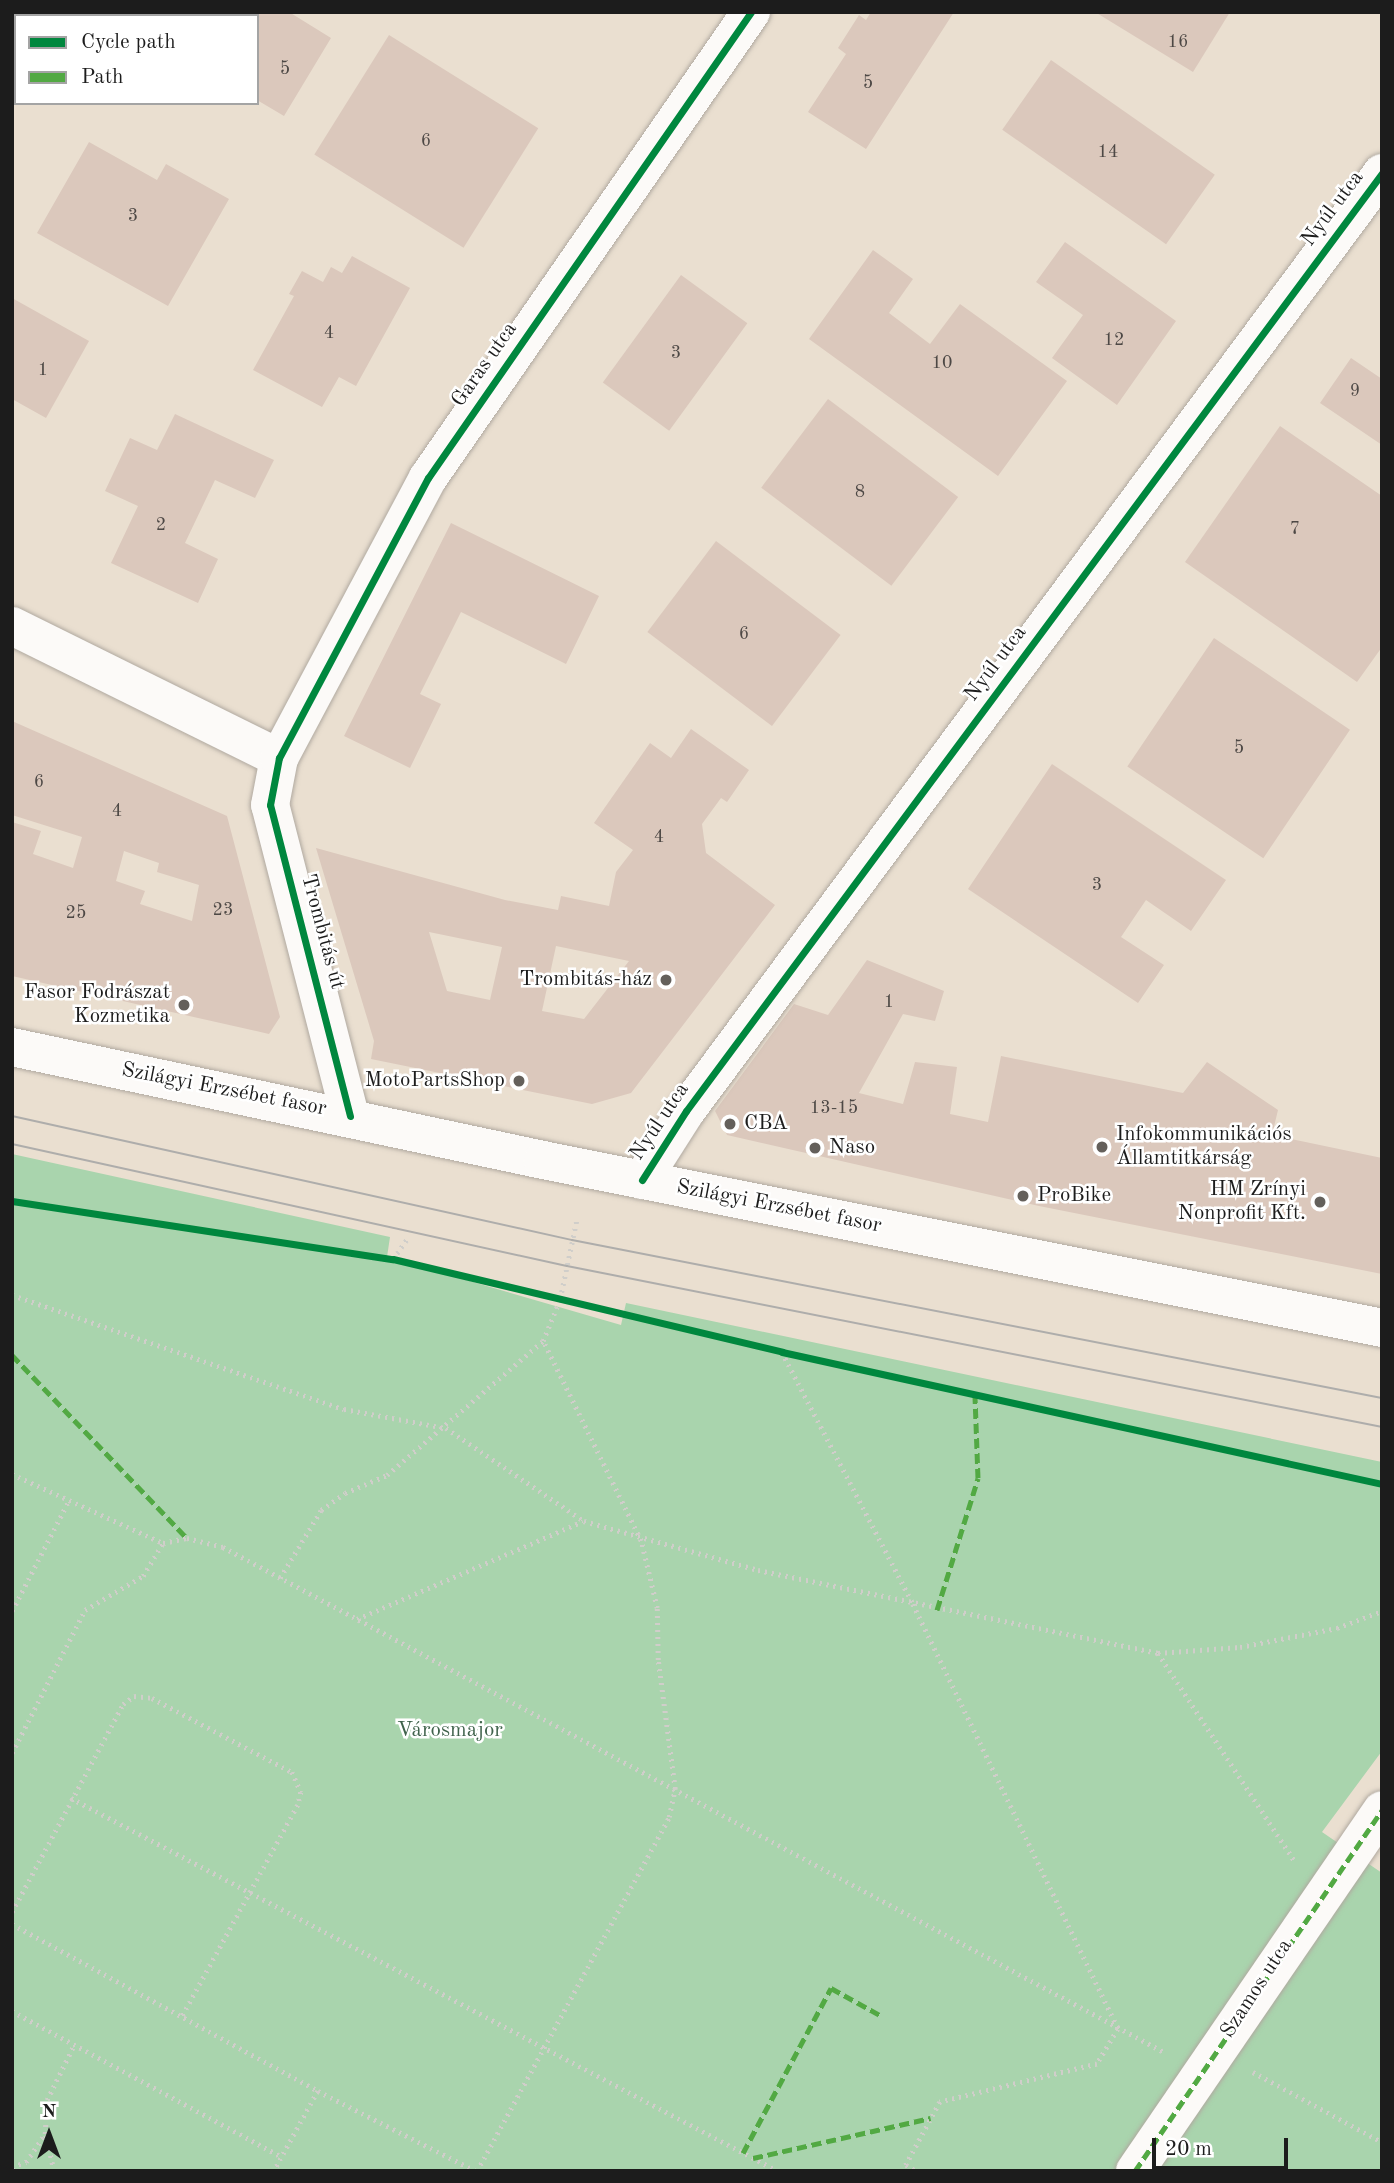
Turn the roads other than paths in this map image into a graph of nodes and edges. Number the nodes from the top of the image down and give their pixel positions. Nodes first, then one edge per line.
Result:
1 (751, 12) edge
2 (1382, 173) edge
3 (12, 626) edge
4 (279, 758) junction
5 (12, 1047) edge
6 (350, 1116) junction
7 (642, 1180) junction
8 (1382, 1328) edge
9 (1382, 1810) edge
10 (1135, 2171) edge

1 - 4 street, Garas utca
2 - 7 street, Nyúl utca
3 - 4 street
4 - 6 street, Trombitás út
5 - 6 street, Szilágyi Erzsébet fasor
6 - 7 street, Szilágyi Erzsébet fasor
7 - 8 street, Szilágyi Erzsébet fasor
9 - 10 street, Szamos utca

